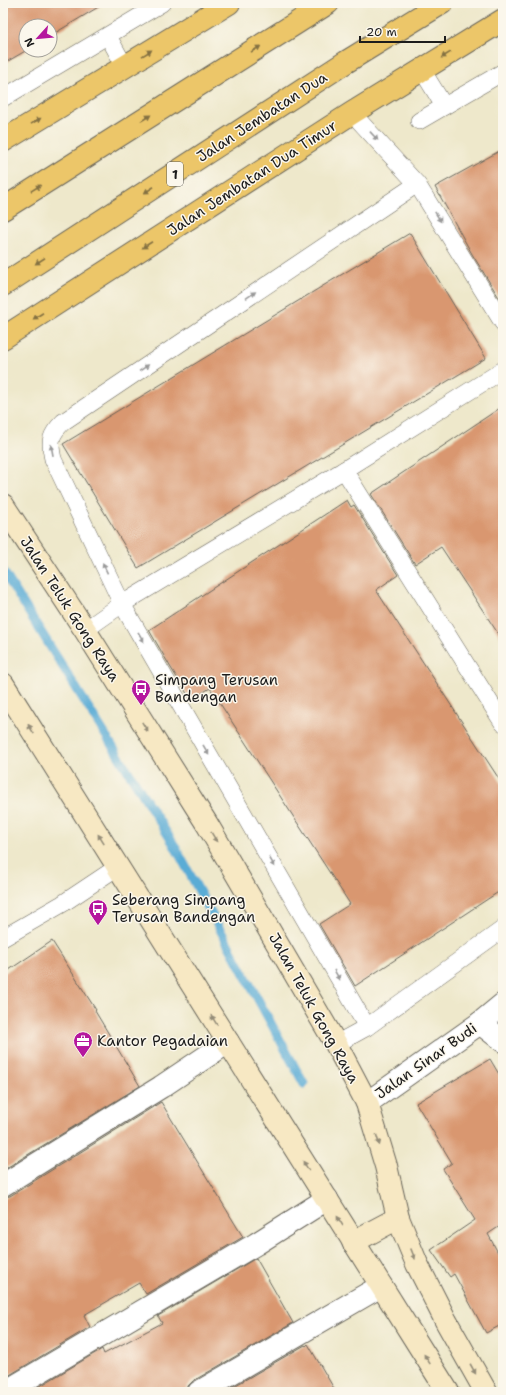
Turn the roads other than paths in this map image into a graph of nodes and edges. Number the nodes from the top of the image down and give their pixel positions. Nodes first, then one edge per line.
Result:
1 (162, 3) edge
2 (229, 3) edge
3 (328, 3) edge
4 (442, 3) edge
5 (503, 20) edge
6 (108, 36) junction
7 (125, 67) junction
8 (422, 70) junction
9 (503, 72) edge
10 (3, 98) edge
11 (444, 106) junction
12 (352, 113) junction
13 (419, 121) dead end
14 (3, 141) edge
15 (417, 184) junction
16 (3, 209) edge
17 (3, 285) edge
18 (503, 323) edge
19 (3, 338) edge
20 (503, 370) edge
21 (344, 470) junction
22 (3, 505) edge
23 (122, 604) junction
24 (85, 630) junction
25 (3, 684) edge
26 (503, 723) edge
27 (119, 866) junction
28 (503, 929) edge
29 (3, 938) edge
30 (503, 1004) edge
31 (480, 1023) junction
32 (367, 1027) junction
33 (503, 1041) edge
34 (228, 1042) junction
35 (336, 1044) junction
36 (367, 1103) junction
37 (3, 1185) edge
38 (327, 1199) junction
39 (398, 1218) junction
40 (353, 1242) junction
41 (380, 1286) junction
42 (5, 1392) edge
43 (199, 1392) edge
44 (448, 1392) edge
45 (486, 1392) edge

1 - 6 lane
7 -> 2 main road
16 -> 3 main road
4 -> 17 main road, Jalan Jembatan Dua / 1
5 -> 8 main road, Jalan Jembatan Dua Timur
6 - 7 lane
6 - 10 lane
14 -> 7 main road
8 - 11 lane
8 - 12 main road, Jalan Jembatan Dua Timur
9 - 11 lane
11 - 13 lane
12 -> 15 lane
12 -> 19 main road, Jalan Jembatan Dua Timur
15 -> 18 lane
23 -> 15 lane
20 - 21 lane
21 - 23 lane
21 - 26 lane
22 - 24 main road, Jalan Teluk Gong Raya
23 - 24 lane
23 -> 32 lane
24 -> 35 main road, Jalan Teluk Gong Raya
27 -> 25 main road
27 - 29 lane
34 -> 27 main road
28 - 32 lane
30 - 31 street, Jalan Sinar Budi
31 - 33 street
31 - 36 street, Jalan Sinar Budi
32 - 35 lane
34 - 37 street
38 -> 34 main road
35 - 36 main road, Jalan Teluk Gong Raya
36 -> 39 main road, Jalan Teluk Gong Raya
40 -> 38 main road
38 - 42 street
39 - 40 main road
39 -> 45 main road, Jalan Teluk Gong Raya
40 - 41 main road
41 - 43 street
44 -> 41 main road

